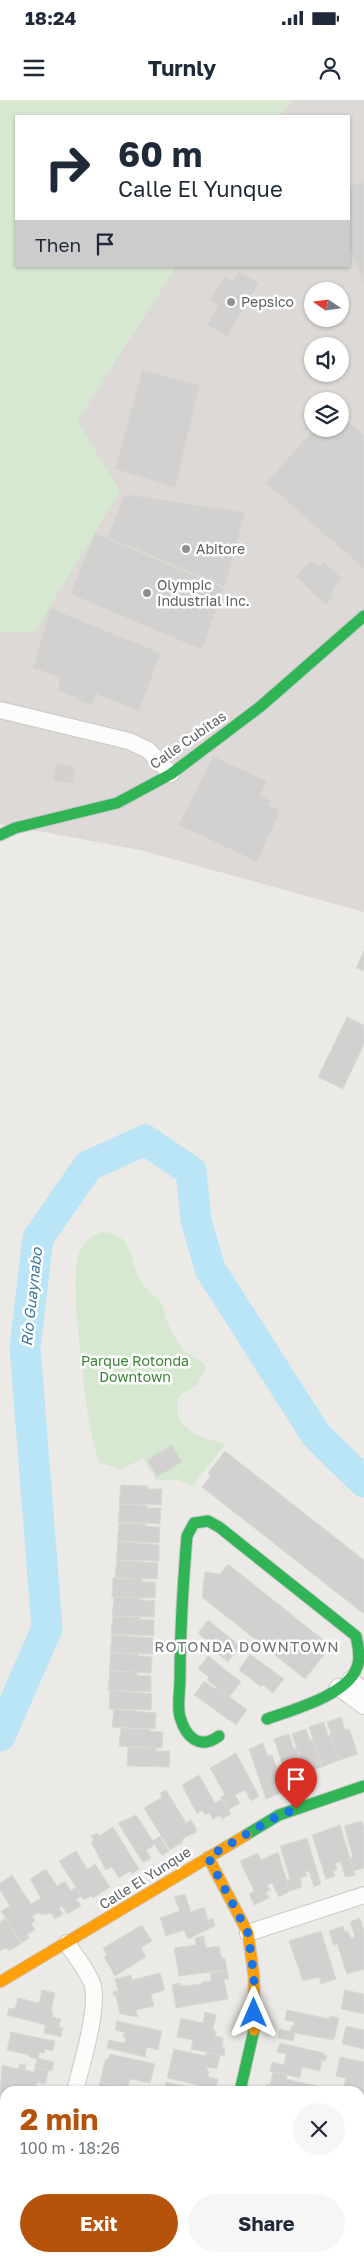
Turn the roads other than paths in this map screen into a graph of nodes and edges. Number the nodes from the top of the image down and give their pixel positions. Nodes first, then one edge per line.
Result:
1 (364, 616) edge
2 (0, 710) edge
3 (171, 774) junction
4 (0, 835) edge
5 (360, 1639) edge
6 (352, 1677) edge
7 (364, 1690) edge
8 (364, 1706) edge
9 (267, 1719) dead end
10 (219, 1736) dead end
11 (364, 1786) edge
12 (208, 1857) junction
13 (364, 1895) edge
14 (248, 1933) junction
15 (68, 1943) junction
16 (0, 1982) edge
17 (76, 2086) edge
18 (241, 2086) edge

1 - 3 street, Calle Cubitas
2 - 3 street
3 - 4 street, Calle Cubitas
5 - 6 street
5 - 10 street
6 - 7 street
6 - 8 street
6 - 9 street
11 - 12 street, Calle El Yunque
12 - 14 street
12 - 15 street, Calle El Yunque
13 - 14 street
14 - 18 street
15 - 16 street, Calle El Yunque
15 - 17 street

